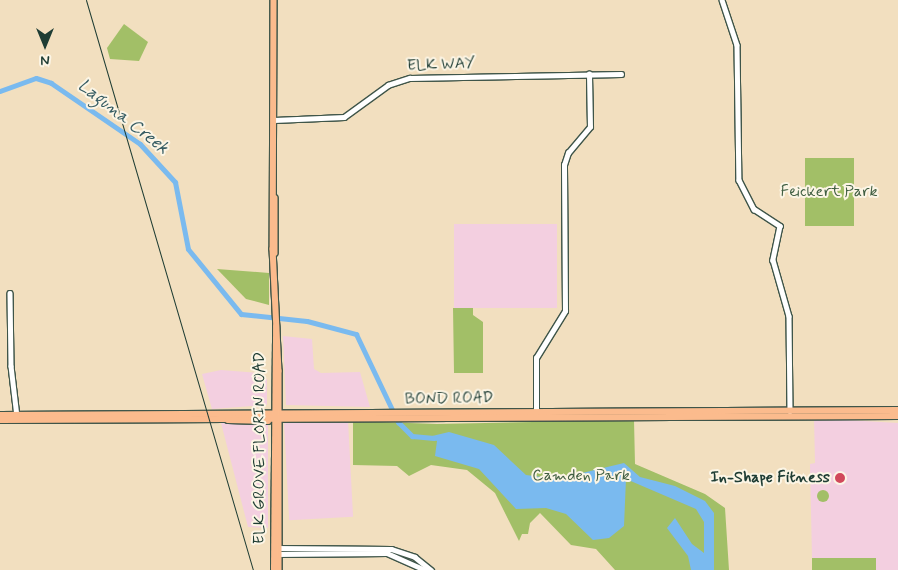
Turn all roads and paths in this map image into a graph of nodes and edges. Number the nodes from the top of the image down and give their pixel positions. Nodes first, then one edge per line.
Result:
1 (274, 0) edge
2 (722, 0) edge
3 (589, 74) junction
4 (621, 74) dead end
5 (274, 120) junction
6 (10, 293) dead end
7 (276, 327) junction
8 (273, 341) junction
9 (278, 356) junction
10 (836, 410) junction
11 (898, 410) edge
12 (790, 413) junction
13 (536, 414) junction
14 (0, 415) edge
15 (100, 415) junction
16 (276, 415) junction
17 (382, 415) junction
18 (820, 415) junction
19 (161, 416) junction
20 (898, 416) edge
21 (17, 418) junction
22 (223, 418) junction
23 (0, 420) edge
24 (70, 420) junction
25 (273, 427) junction
26 (274, 483) junction
27 (279, 493) junction
28 (274, 501) junction
29 (279, 520) junction
30 (277, 551) junction
31 (274, 570) edge
32 (279, 570) edge
33 (425, 570) edge
34 (431, 570) edge

1 - 5 main road, ELK GROVE FLORIN ROAD
2 - 12 street
3 - 4 street, ELK WAY
3 - 5 street, ELK WAY
3 - 13 street
5 - 7 main road, ELK GROVE FLORIN ROAD
6 - 21 street
7 - 8 main road, ELK GROVE FLORIN ROAD
7 - 9 main road, ELK GROVE FLORIN ROAD
8 - 9 main road
8 - 16 main road, ELK GROVE FLORIN ROAD
9 - 16 main road, ELK GROVE FLORIN ROAD
10 - 11 main road, BOND ROAD
10 - 12 main road, BOND ROAD
10 - 18 main road
12 - 13 main road, BOND ROAD
12 - 18 main road, BOND ROAD
13 - 17 main road, BOND ROAD
14 - 21 main road, BOND ROAD
15 - 19 main road, BOND ROAD
15 - 21 main road, BOND ROAD
15 - 24 main road
16 - 17 main road, BOND ROAD
16 - 17 main road, BOND ROAD
16 - 19 main road, BOND ROAD
16 - 22 main road, BOND ROAD
16 - 25 main road, ELK GROVE FLORIN ROAD
16 - 27 main road, ELK GROVE FLORIN ROAD
18 - 20 main road, BOND ROAD
19 - 22 main road, BOND ROAD
19 - 24 main road, BOND ROAD
21 - 23 main road, BOND ROAD
21 - 24 main road, BOND ROAD
22 - 25 main road
25 - 26 main road, ELK GROVE FLORIN ROAD
26 - 27 main road
26 - 28 main road, ELK GROVE FLORIN ROAD
27 - 29 main road, ELK GROVE FLORIN ROAD
28 - 29 main road
28 - 30 main road, ELK GROVE FLORIN ROAD
29 - 30 main road, ELK GROVE FLORIN ROAD
30 - 31 main road, ELK GROVE FLORIN ROAD
30 - 32 main road, ELK GROVE FLORIN ROAD
30 - 33 street
30 - 34 street

